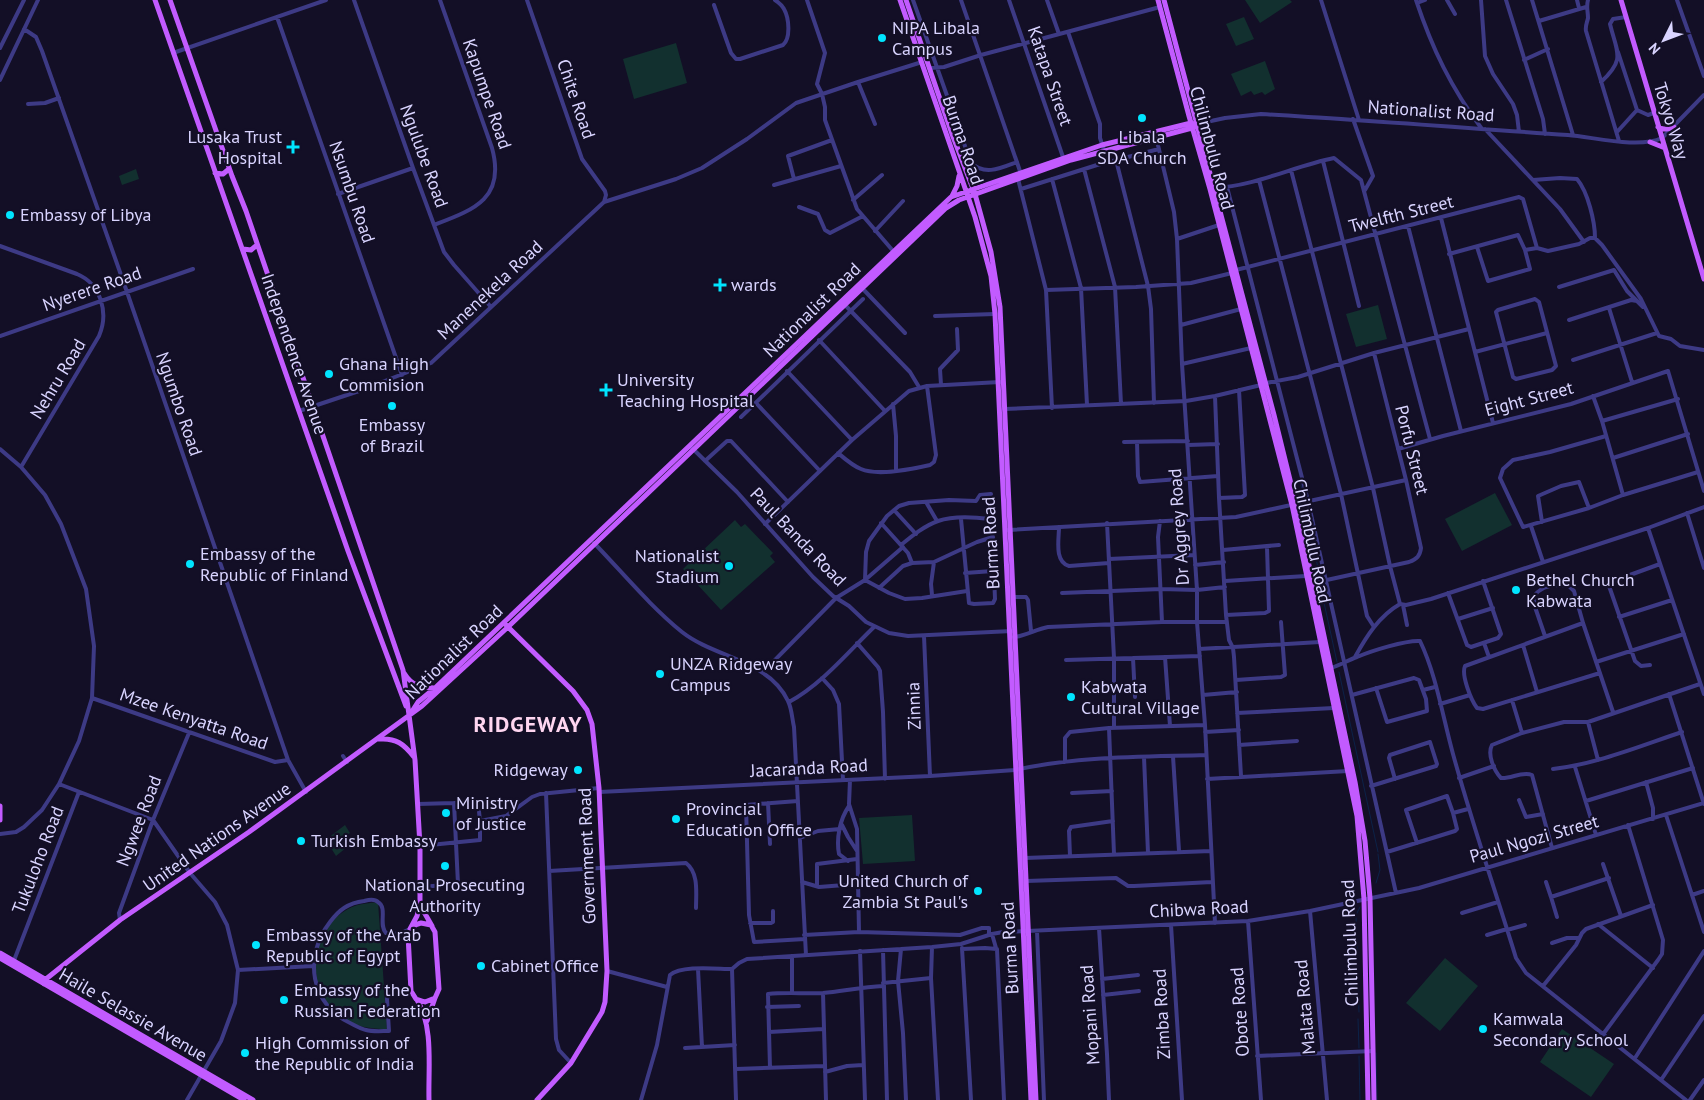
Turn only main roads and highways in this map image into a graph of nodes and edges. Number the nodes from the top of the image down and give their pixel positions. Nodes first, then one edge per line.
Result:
1 (156, 0) edge
2 (170, 0) edge
3 (900, 0) edge
4 (906, 0) edge
5 (1158, 0) edge
6 (1164, 0) edge
7 (1621, 0) edge
8 (924, 61) junction
9 (1196, 117) junction
10 (1194, 126) junction
11 (1674, 127) road end
12 (1180, 128) junction
13 (1660, 132) junction
14 (1665, 148) junction
15 (230, 169) junction
16 (958, 170) junction
17 (215, 173) junction
18 (968, 174) junction
19 (232, 176) junction
20 (218, 180) junction
21 (986, 187) junction
22 (974, 191) junction
23 (967, 194) junction
24 (950, 202) junction
25 (978, 204) junction
26 (973, 211) junction
27 (258, 245) junction
28 (243, 249) junction
29 (260, 252) junction
30 (895, 253) junction
31 (245, 256) junction
32 (1234, 271) junction
33 (1704, 278) edge
34 (1000, 382) junction
35 (1263, 384) junction
36 (692, 448) junction
37 (1294, 504) junction
38 (1007, 530) junction
39 (360, 545) junction
40 (348, 550) junction
41 (506, 625) junction
42 (1013, 633) junction
43 (403, 670) junction
44 (435, 688) junction
45 (409, 715) junction
46 (379, 739) junction
47 (415, 760) junction
48 (1018, 770) junction
49 (0, 806) edge
50 (0, 820) edge
51 (1367, 898) junction
52 (420, 905) junction
53 (432, 927) junction
54 (410, 930) junction
55 (1026, 932) junction
56 (0, 953) edge
57 (0, 958) edge
58 (13, 963) junction
59 (45, 982) junction
60 (413, 995) junction
61 (435, 998) junction
62 (426, 1021) junction
63 (1370, 1051) junction
64 (202, 1073) junction
65 (244, 1100) edge
66 (253, 1100) edge
67 (430, 1100) edge
68 (537, 1100) edge
69 (1031, 1100) edge
70 (1036, 1100) edge
71 (1368, 1100) edge
72 (1374, 1100) edge

1 - 17 main road, Independence Avenue
2 - 15 main road, Independence Avenue
3 - 8 main road, Burma Road
4 - 8 main road, Burma Road
5 - 10 main road, Chilimbulu Road
6 - 9 main road, Chilimbulu Road
7 - 13 main road, Tokyo Way
8 - 16 main road, Burma Road
8 - 18 main road, Burma Road
9 - 10 main road, Chilimbulu Road
9 - 10 main road
10 - 12 main road, Nationalist Road
10 - 12 main road
10 - 32 main road, Chilimbulu Road
10 - 32 main road, Chilimbulu Road
11 - 13 main road
12 - 21 main road, Nationalist Road
13 - 14 main road, Tokyo Way
13 - 14 main road
14 - 33 main road, Tokyo Way
15 - 17 main road
15 - 19 main road, Independence Avenue
16 - 23 main road, Burma Road
16 - 24 main road
17 - 20 main road, Independence Avenue
18 - 21 main road
18 - 22 main road, Burma Road
19 - 20 main road
19 - 27 main road, Independence Avenue
20 - 28 main road, Independence Avenue
21 - 22 main road, Nationalist Road
21 - 25 main road
22 - 23 main road, Nationalist Road
22 - 25 main road, Burma Road
23 - 24 main road, Nationalist Road
23 - 26 main road, Burma Road
24 - 26 main road
24 - 30 main road, Nationalist Road
25 - 34 main road, Burma Road
26 - 34 main road, Burma Road
27 - 28 main road
27 - 29 main road, Independence Avenue
28 - 31 main road, Independence Avenue
29 - 31 main road
29 - 39 main road, Independence Avenue
30 - 36 main road, Nationalist Road
30 - 36 main road, Nationalist Road
31 - 40 main road, Independence Avenue
32 - 35 main road, Chilimbulu Road
32 - 35 main road, Chilimbulu Road
34 - 38 main road, Burma Road
35 - 37 main road, Chilimbulu Road
36 - 41 main road, Nationalist Road
37 - 51 main road, Chilimbulu Road
37 - 51 main road, Chilimbulu Road
38 - 42 main road, Burma Road
38 - 42 main road, Burma Road
39 - 40 main road
39 - 43 main road, Independence Avenue
40 - 45 main road, Independence Avenue
41 - 44 main road, Nationalist Road
41 - 45 main road, Nationalist Road
41 - 68 main road, Government Road
42 - 48 main road, Burma Road
43 - 44 main road
43 - 45 main road, Independence Avenue
44 - 45 main road, Nationalist Road
45 - 46 main road, United Nations Avenue
45 - 47 main road, Independence Avenue
46 - 47 main road
46 - 59 main road, United Nations Avenue
47 - 52 main road, Independence Avenue
48 - 55 main road, Burma Road
48 - 55 main road, Burma Road
49 - 50 main road
51 - 63 main road, Chilimbulu Road
52 - 53 main road, Independence Avenue
52 - 54 main road, Independence Avenue
53 - 54 main road
53 - 61 main road, Independence Avenue
54 - 60 main road, Independence Avenue
55 - 69 main road, Burma Road
55 - 70 main road, Burma Road
56 - 58 main road, Haile Selassie Avenue
57 - 58 main road, Haile Selassie Avenue
58 - 59 main road, Haile Selassie Avenue
59 - 64 main road, Haile Selassie Avenue
60 - 61 main road
60 - 62 main road, Independence Avenue
61 - 62 main road, Independence Avenue
62 - 67 main road, Independence Avenue
63 - 71 main road, Chilimbulu Road
63 - 72 main road, Chilimbulu Road
64 - 65 main road, Haile Selassie Avenue
64 - 66 main road, Haile Selassie Avenue

